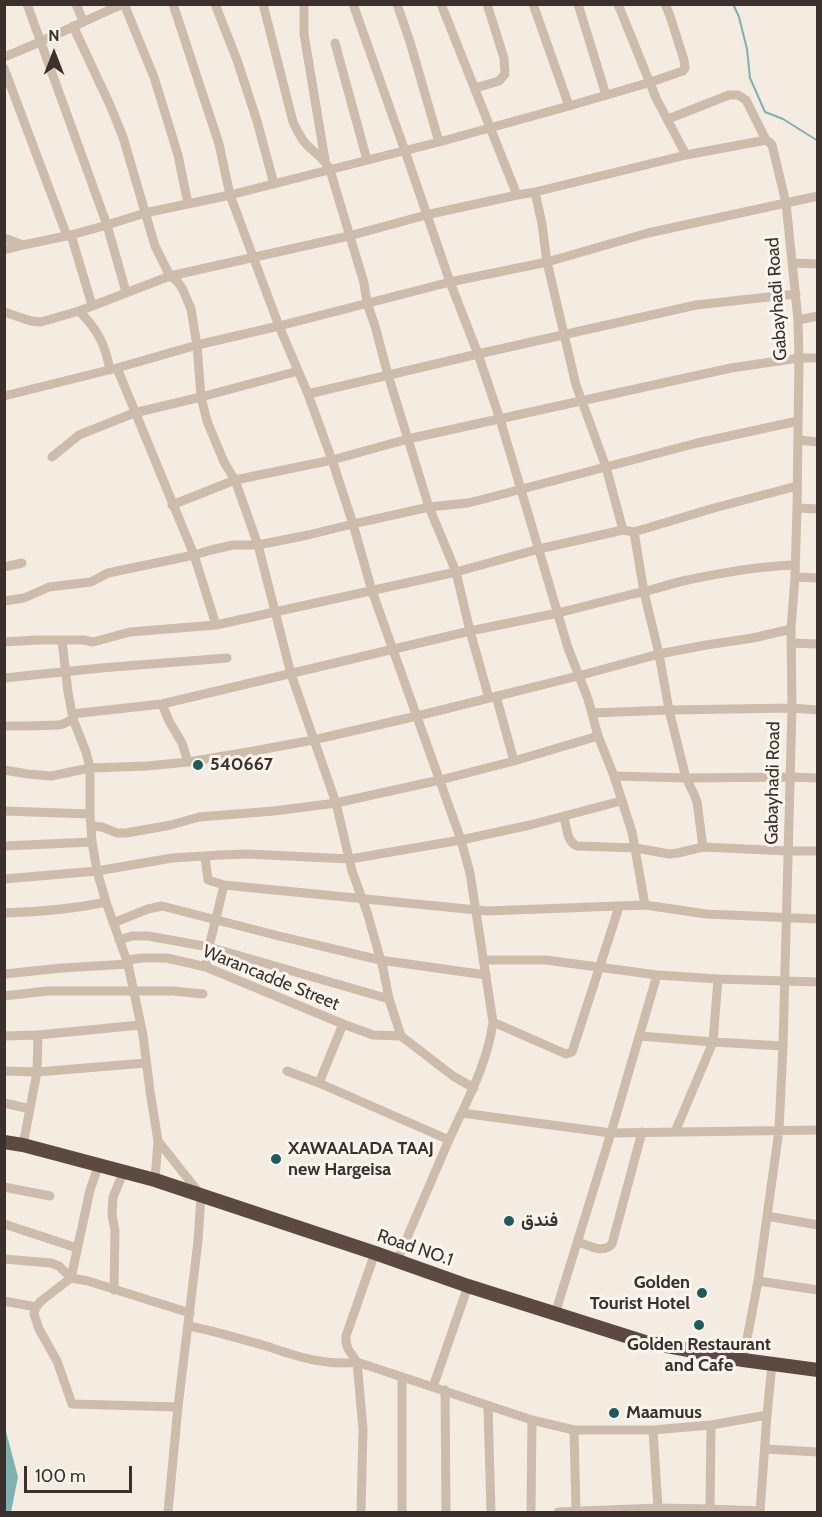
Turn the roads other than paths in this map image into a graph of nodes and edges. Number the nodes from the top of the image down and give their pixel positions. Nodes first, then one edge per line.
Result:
1 (27, 4) edge
2 (76, 4) edge
3 (124, 4) edge
4 (173, 4) edge
5 (215, 4) edge
6 (263, 4) edge
7 (304, 4) edge
8 (353, 4) edge
9 (397, 4) edge
10 (441, 4) edge
11 (487, 4) edge
12 (533, 4) edge
13 (578, 4) edge
14 (618, 4) edge
15 (665, 4) edge
16 (83, 21) junction
17 (73, 26) junction
18 (41, 42) junction
19 (335, 43) dead end
20 (4, 57) edge
21 (6, 72) edge
22 (651, 82) junction
23 (475, 88) junction
24 (606, 95) junction
25 (569, 106) junction
26 (668, 119) junction
27 (489, 128) junction
28 (765, 140) junction
29 (439, 142) junction
30 (405, 151) junction
31 (686, 155) junction
32 (325, 160) junction
33 (367, 160) junction
34 (330, 170) junction
35 (274, 184) junction
36 (535, 192) junction
37 (230, 195) junction
38 (517, 195) junction
39 (818, 196) edge
40 (786, 203) junction
41 (188, 204) junction
42 (145, 213) junction
43 (426, 215) junction
44 (107, 225) junction
45 (69, 235) junction
46 (349, 236) junction
47 (4, 238) edge
48 (23, 245) junction
49 (4, 250) edge
50 (253, 257) junction
51 (547, 262) junction
52 (793, 263) junction
53 (818, 264) edge
54 (170, 276) junction
55 (450, 282) junction
56 (126, 292) junction
57 (796, 294) junction
58 (367, 303) junction
59 (92, 305) junction
60 (79, 311) junction
61 (4, 312) edge
62 (818, 316) edge
63 (798, 320) junction
64 (279, 326) junction
65 (564, 334) junction
66 (197, 345) junction
67 (477, 354) junction
68 (799, 358) junction
69 (818, 358) edge
70 (113, 369) junction
71 (298, 371) junction
72 (387, 375) junction
73 (308, 394) junction
74 (4, 396) edge
75 (201, 397) junction
76 (582, 401) junction
77 (134, 413) junction
78 (500, 419) junction
79 (798, 422) junction
80 (408, 439) junction
81 (798, 440) junction
82 (818, 442) edge
83 (52, 457) dead end
84 (332, 460) junction
85 (606, 467) junction
86 (235, 480) junction
87 (797, 486) junction
88 (521, 490) junction
89 (172, 506) junction
90 (429, 507) junction
91 (797, 508) junction
92 (818, 509) edge
93 (353, 524) junction
94 (623, 530) junction
95 (634, 532) junction
96 (258, 545) junction
97 (539, 549) junction
98 (194, 555) junction
99 (22, 563) dead end
100 (795, 565) junction
101 (4, 567) edge
102 (456, 573) junction
103 (795, 577) junction
104 (818, 578) edge
105 (372, 591) junction
106 (644, 592) junction
107 (4, 601) edge
108 (274, 613) junction
109 (558, 613) junction
110 (216, 625) junction
111 (791, 629) junction
112 (470, 631) junction
113 (62, 641) junction
114 (4, 642) edge
115 (791, 643) junction
116 (818, 644) edge
117 (393, 649) junction
118 (659, 654) junction
119 (227, 658) dead end
120 (66, 672) junction
121 (291, 674) junction
122 (578, 676) junction
123 (4, 678) edge
124 (492, 697) junction
125 (162, 704) junction
126 (792, 708) junction
127 (669, 710) junction
128 (818, 710) edge
129 (593, 713) junction
130 (73, 716) junction
131 (417, 716) junction
132 (4, 726) edge
133 (598, 736) junction
134 (313, 740) junction
135 (514, 761) junction
136 (188, 762) junction
137 (90, 768) junction
138 (4, 770) edge
139 (614, 776) junction
140 (789, 777) junction
141 (686, 778) junction
142 (818, 778) edge
143 (440, 780) junction
144 (621, 801) junction
145 (336, 803) junction
146 (4, 810) edge
147 (90, 814) junction
148 (564, 817) junction
149 (91, 826) junction
150 (461, 840) junction
151 (92, 842) junction
152 (4, 846) edge
153 (703, 847) junction
154 (636, 848) junction
155 (788, 851) junction
156 (818, 851) edge
157 (205, 856) junction
158 (350, 859) junction
159 (97, 871) junction
160 (4, 879) edge
161 (224, 885) junction
162 (362, 898) junction
163 (106, 902) junction
164 (645, 905) junction
165 (619, 907) junction
166 (476, 910) junction
167 (4, 914) edge
168 (787, 918) junction
169 (818, 919) edge
170 (216, 920) junction
171 (113, 923) junction
172 (119, 939) junction
173 (209, 947) junction
174 (380, 960) junction
175 (483, 960) junction
176 (127, 962) junction
177 (206, 967) junction
178 (598, 967) junction
179 (4, 974) edge
180 (486, 975) junction
181 (657, 975) junction
182 (718, 979) junction
183 (784, 981) junction
184 (818, 982) edge
185 (135, 992) junction
186 (203, 994) dead end
187 (4, 996) edge
188 (389, 999) junction
189 (493, 1022) junction
190 (343, 1024) junction
191 (140, 1025) junction
192 (4, 1035) edge
193 (38, 1035) junction
194 (401, 1036) junction
195 (640, 1036) junction
196 (713, 1042) junction
197 (783, 1046) junction
198 (146, 1063) junction
199 (4, 1071) edge
200 (287, 1071) dead end
201 (37, 1072) junction
202 (319, 1083) junction
203 (474, 1088) junction
204 (4, 1103) edge
205 (30, 1109) junction
206 (462, 1113) junction
207 (778, 1130) junction
208 (818, 1130) edge
209 (642, 1132) junction
210 (675, 1132) junction
211 (611, 1133) junction
212 (158, 1140) junction
213 (449, 1140) junction
214 (4, 1142) edge
215 (23, 1145) junction
216 (99, 1164) junction
217 (124, 1171) junction
218 (154, 1180) junction
219 (4, 1187) edge
220 (201, 1195) junction
221 (50, 1196) dead end
222 (767, 1216) junction
223 (4, 1224) edge
224 (818, 1225) edge
225 (578, 1242) junction
226 (77, 1248) junction
227 (375, 1253) junction
228 (4, 1259) edge
229 (397, 1261) junction
230 (71, 1278) junction
231 (758, 1281) junction
232 (468, 1286) junction
233 (114, 1290) junction
234 (818, 1290) edge
235 (4, 1301) edge
236 (36, 1307) junction
237 (190, 1313) junction
238 (555, 1314) junction
239 (189, 1326) junction
240 (743, 1360) junction
241 (357, 1362) junction
242 (772, 1364) junction
243 (818, 1370) edge
244 (402, 1377) junction
245 (433, 1387) junction
246 (445, 1390) junction
247 (178, 1407) junction
248 (488, 1407) junction
249 (767, 1415) junction
250 (532, 1420) junction
251 (711, 1425) junction
252 (574, 1430) junction
253 (653, 1430) junction
254 (765, 1449) junction
255 (818, 1452) edge
256 (658, 1508) junction
257 (710, 1509) junction
258 (168, 1512) edge
259 (360, 1512) edge
260 (402, 1512) edge
261 (446, 1512) edge
262 (491, 1512) edge
263 (531, 1512) edge
264 (558, 1512) edge
265 (576, 1512) edge
266 (760, 1512) edge

1 - 18 street
2 - 16 street
3 - 16 street
3 - 41 street
4 - 37 street
5 - 35 street
6 - 32 street
7 - 32 street
8 - 30 street
9 - 29 street
10 - 23 street
11 - 23 street
12 - 25 street
13 - 24 street
14 - 22 street
15 - 22 street
16 - 17 street
17 - 18 street
17 - 42 street
18 - 20 street
18 - 44 street
19 - 33 street
21 - 45 street
22 - 24 street
22 - 26 street
23 - 27 street
24 - 25 street
25 - 27 street
26 - 28 street, Gabayhadi Road
26 - 31 street
27 - 29 street
27 - 38 street
28 - 31 street
28 - 40 street, Gabayhadi Road
29 - 30 street
30 - 33 street
30 - 43 street
31 - 36 street
32 - 34 street
33 - 34 street
34 - 35 street
34 - 46 street
35 - 37 street
36 - 38 street
36 - 51 street
37 - 41 street
37 - 50 street
38 - 43 street
39 - 40 street
40 - 51 street
40 - 52 street, Gabayhadi Road
41 - 42 street
42 - 44 street
42 - 54 street
43 - 46 street
43 - 55 street
44 - 45 street
44 - 56 street
45 - 48 street
45 - 59 street
46 - 50 street
46 - 58 street
47 - 48 street
48 - 49 street
50 - 54 street
50 - 64 street
51 - 55 street
51 - 65 street
52 - 53 street
52 - 57 street, Gabayhadi Road
54 - 56 street
54 - 66 street
55 - 58 street
55 - 67 street
56 - 59 street
57 - 63 street, Gabayhadi Road
57 - 65 street
58 - 64 street
58 - 72 street
59 - 60 street
60 - 61 street
60 - 70 street
62 - 63 street
63 - 68 street, Gabayhadi Road
64 - 66 street
64 - 71 street
65 - 67 street
65 - 76 street
66 - 70 street
66 - 75 street
67 - 72 street
67 - 78 street
68 - 69 street
68 - 76 street
68 - 79 street, Gabayhadi Road
70 - 74 street
70 - 77 street
71 - 73 street
71 - 75 street
72 - 73 street
72 - 80 street
73 - 84 street
75 - 77 street
75 - 86 street
76 - 78 street
76 - 85 street
77 - 83 street
77 - 89 street
78 - 80 street
78 - 88 street
79 - 81 street, Gabayhadi Road
79 - 85 street
80 - 84 street
80 - 90 street
81 - 82 street
81 - 87 street, Gabayhadi Road
84 - 86 street
84 - 93 street
85 - 88 street
85 - 94 street
86 - 89 street
86 - 96 street
87 - 91 street, Gabayhadi Road
87 - 95 street
88 - 90 street
88 - 97 street
89 - 98 street
90 - 93 street
90 - 102 street
91 - 92 street
91 - 100 street, Gabayhadi Road
93 - 96 street
93 - 105 street
94 - 95 street
94 - 97 street
95 - 106 street
96 - 98 street
96 - 108 street
97 - 102 street
97 - 109 street
98 - 107 street
98 - 110 street
99 - 101 street
100 - 103 street, Gabayhadi Road
100 - 106 street
102 - 105 street
102 - 112 street
103 - 104 street
103 - 111 street, Gabayhadi Road
105 - 108 street
105 - 117 street
106 - 109 street
106 - 118 street
108 - 110 street
108 - 121 street
109 - 112 street
109 - 122 street
110 - 113 street
111 - 115 street, Gabayhadi Road
111 - 118 street
112 - 117 street
112 - 124 street
113 - 114 street
113 - 120 street
115 - 116 street
115 - 126 street, Gabayhadi Road
117 - 121 street
117 - 131 street
118 - 122 street
118 - 127 street
119 - 120 street
120 - 123 street
120 - 130 street
121 - 125 street
121 - 134 street
122 - 124 street
122 - 129 street
124 - 131 street
124 - 135 street
125 - 130 street
125 - 136 street
126 - 127 street
126 - 128 street
126 - 140 street, Gabayhadi Road
127 - 129 street
127 - 141 street
129 - 133 street
130 - 132 street
130 - 137 street
131 - 134 street
131 - 143 street
133 - 135 street
133 - 139 street
134 - 136 street
134 - 145 street
135 - 143 street
136 - 137 street
137 - 138 street
137 - 147 street
139 - 141 street
139 - 144 street
140 - 141 street
140 - 142 street
140 - 155 street, Gabayhadi Road
141 - 153 street
143 - 145 street
143 - 150 street
144 - 148 street
144 - 154 street
145 - 149 street
145 - 158 street
146 - 147 street
147 - 149 street
148 - 150 street
148 - 154 street
149 - 151 street
150 - 158 street
150 - 166 street
151 - 152 street
151 - 159 street
153 - 154 street
153 - 155 street
154 - 164 street
155 - 156 street
155 - 168 street, Gabayhadi Road
157 - 158 street
157 - 159 street
157 - 161 street
158 - 162 street
159 - 160 street
159 - 163 street
161 - 162 street
161 - 170 street
162 - 166 street
162 - 174 street
163 - 167 street
163 - 171 street
164 - 165 street
164 - 168 street
165 - 166 street
165 - 178 street
166 - 175 street
168 - 169 street
168 - 183 street, Gabayhadi Road
170 - 171 street
170 - 173 street
170 - 174 street
171 - 172 street
172 - 173 street
172 - 176 street
173 - 177 street
173 - 188 street
174 - 180 street
174 - 188 street
175 - 178 street
175 - 180 street
176 - 177 street, Warancadde Street
176 - 179 street, Warancadde Street
176 - 185 street
177 - 190 street, Warancadde Street
178 - 181 street
178 - 189 street
180 - 189 street
181 - 182 street
181 - 195 street
182 - 183 street
182 - 196 street
183 - 184 street
183 - 197 street, Gabayhadi Road
185 - 186 street
185 - 187 street
185 - 191 street
188 - 194 street
189 - 203 street
190 - 194 street, Warancadde Street
190 - 202 street
191 - 193 street
191 - 198 street
192 - 193 street
193 - 201 street
194 - 203 street
195 - 196 street
195 - 211 street
196 - 197 street
196 - 210 street
197 - 207 street, Gabayhadi Road
198 - 201 street
198 - 212 street
199 - 201 street
200 - 202 street
201 - 205 street
202 - 213 street
203 - 206 street
204 - 205 street
205 - 215 street
206 - 211 street
206 - 213 street
207 - 208 street
207 - 210 street
207 - 222 street, Gabayhadi Road
209 - 210 street
209 - 211 street
209 - 225 street
211 - 225 street
212 - 218 street
212 - 220 street
213 - 229 street
214 - 215 highway, Road NO.1
215 - 216 highway, Road NO.1
216 - 217 highway, Road NO.1
216 - 226 street
217 - 218 highway, Road NO.1
217 - 233 street
218 - 220 highway, Road NO.1
219 - 221 street
220 - 227 highway, Road NO.1
220 - 237 street
222 - 224 street
222 - 231 street, Gabayhadi Road
223 - 226 street
225 - 238 street
226 - 230 street
227 - 229 highway, Road NO.1
227 - 241 street
228 - 230 street
229 - 232 highway, Road NO.1
230 - 233 street
230 - 236 street
231 - 234 street
231 - 240 street, Gabayhadi Road
232 - 238 highway, Road NO.1
232 - 245 street
233 - 237 street
235 - 236 street
236 - 247 street
237 - 239 street
238 - 240 highway, Road NO.1
239 - 241 street
239 - 247 street
240 - 242 highway, Road NO.1
241 - 244 street
241 - 259 street
242 - 243 highway, Road NO.1
242 - 249 street
244 - 245 street
244 - 260 street
245 - 246 street
246 - 248 street
246 - 261 street
247 - 258 street
248 - 250 street
248 - 262 street
249 - 251 street
249 - 254 street
250 - 252 street
250 - 263 street
251 - 253 street
251 - 257 street
252 - 253 street
252 - 265 street
253 - 256 street
254 - 255 street
254 - 266 street
256 - 257 street
256 - 265 street
257 - 266 street
264 - 265 street

